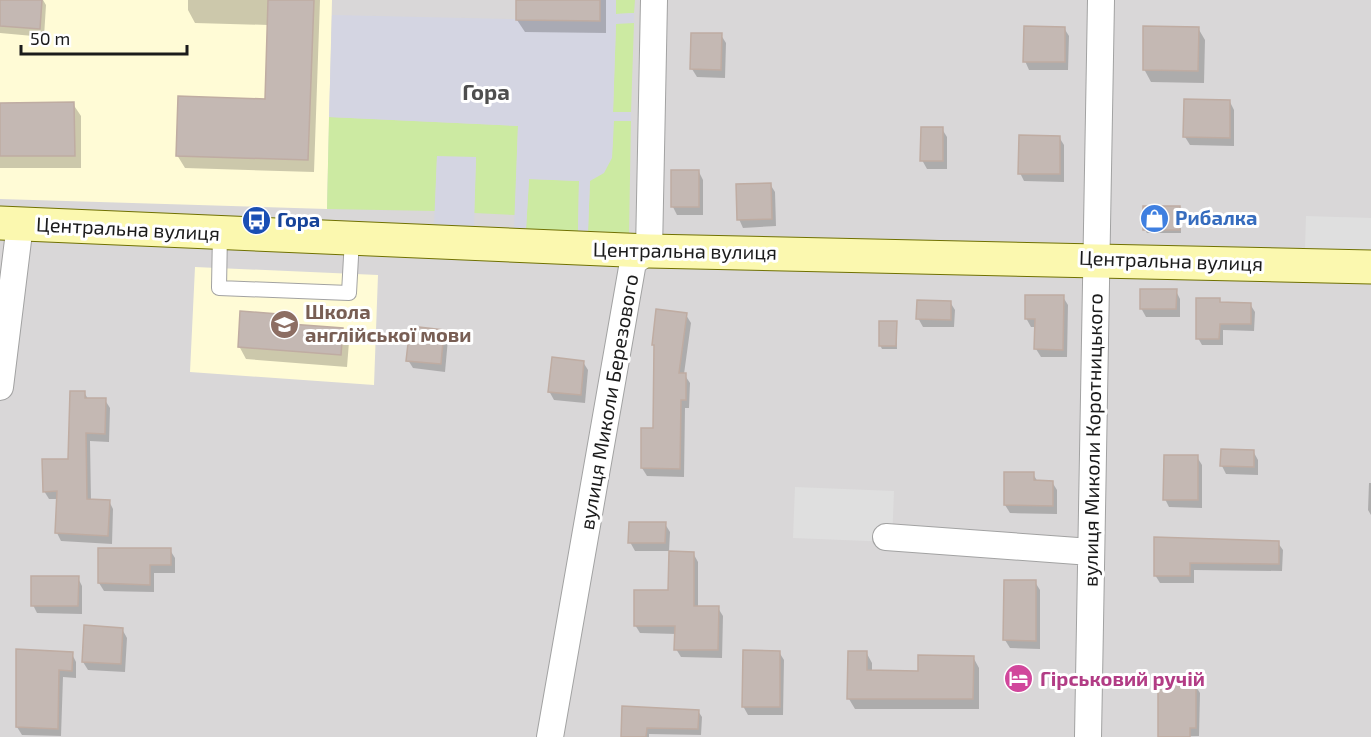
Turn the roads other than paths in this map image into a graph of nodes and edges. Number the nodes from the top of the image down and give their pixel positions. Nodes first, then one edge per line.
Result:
1 (654, 0) edge
2 (1101, 0) edge
3 (10, 223) edge
4 (220, 233) junction
5 (352, 239) junction
6 (649, 251) junction
7 (1096, 259) junction
8 (1371, 267) edge
9 (0, 387) edge
10 (886, 537) dead end
11 (1091, 552) junction
12 (550, 737) edge
13 (1088, 737) edge

1 - 6 street, вулиця Миколи Березового
2 - 7 street, вулиця Миколи Коротницького
3 - 4 main road, Центральна вулиця
3 - 9 street
4 - 5 main road, Центральна вулиця
4 - 5 lane
5 - 6 main road, Центральна вулиця
6 - 7 main road, Центральна вулиця
6 - 12 street, вулиця Миколи Березового
7 - 8 main road, Центральна вулиця
7 - 11 street, вулиця Миколи Коротницького
10 - 11 street
11 - 13 street, вулиця Миколи Коротницького

